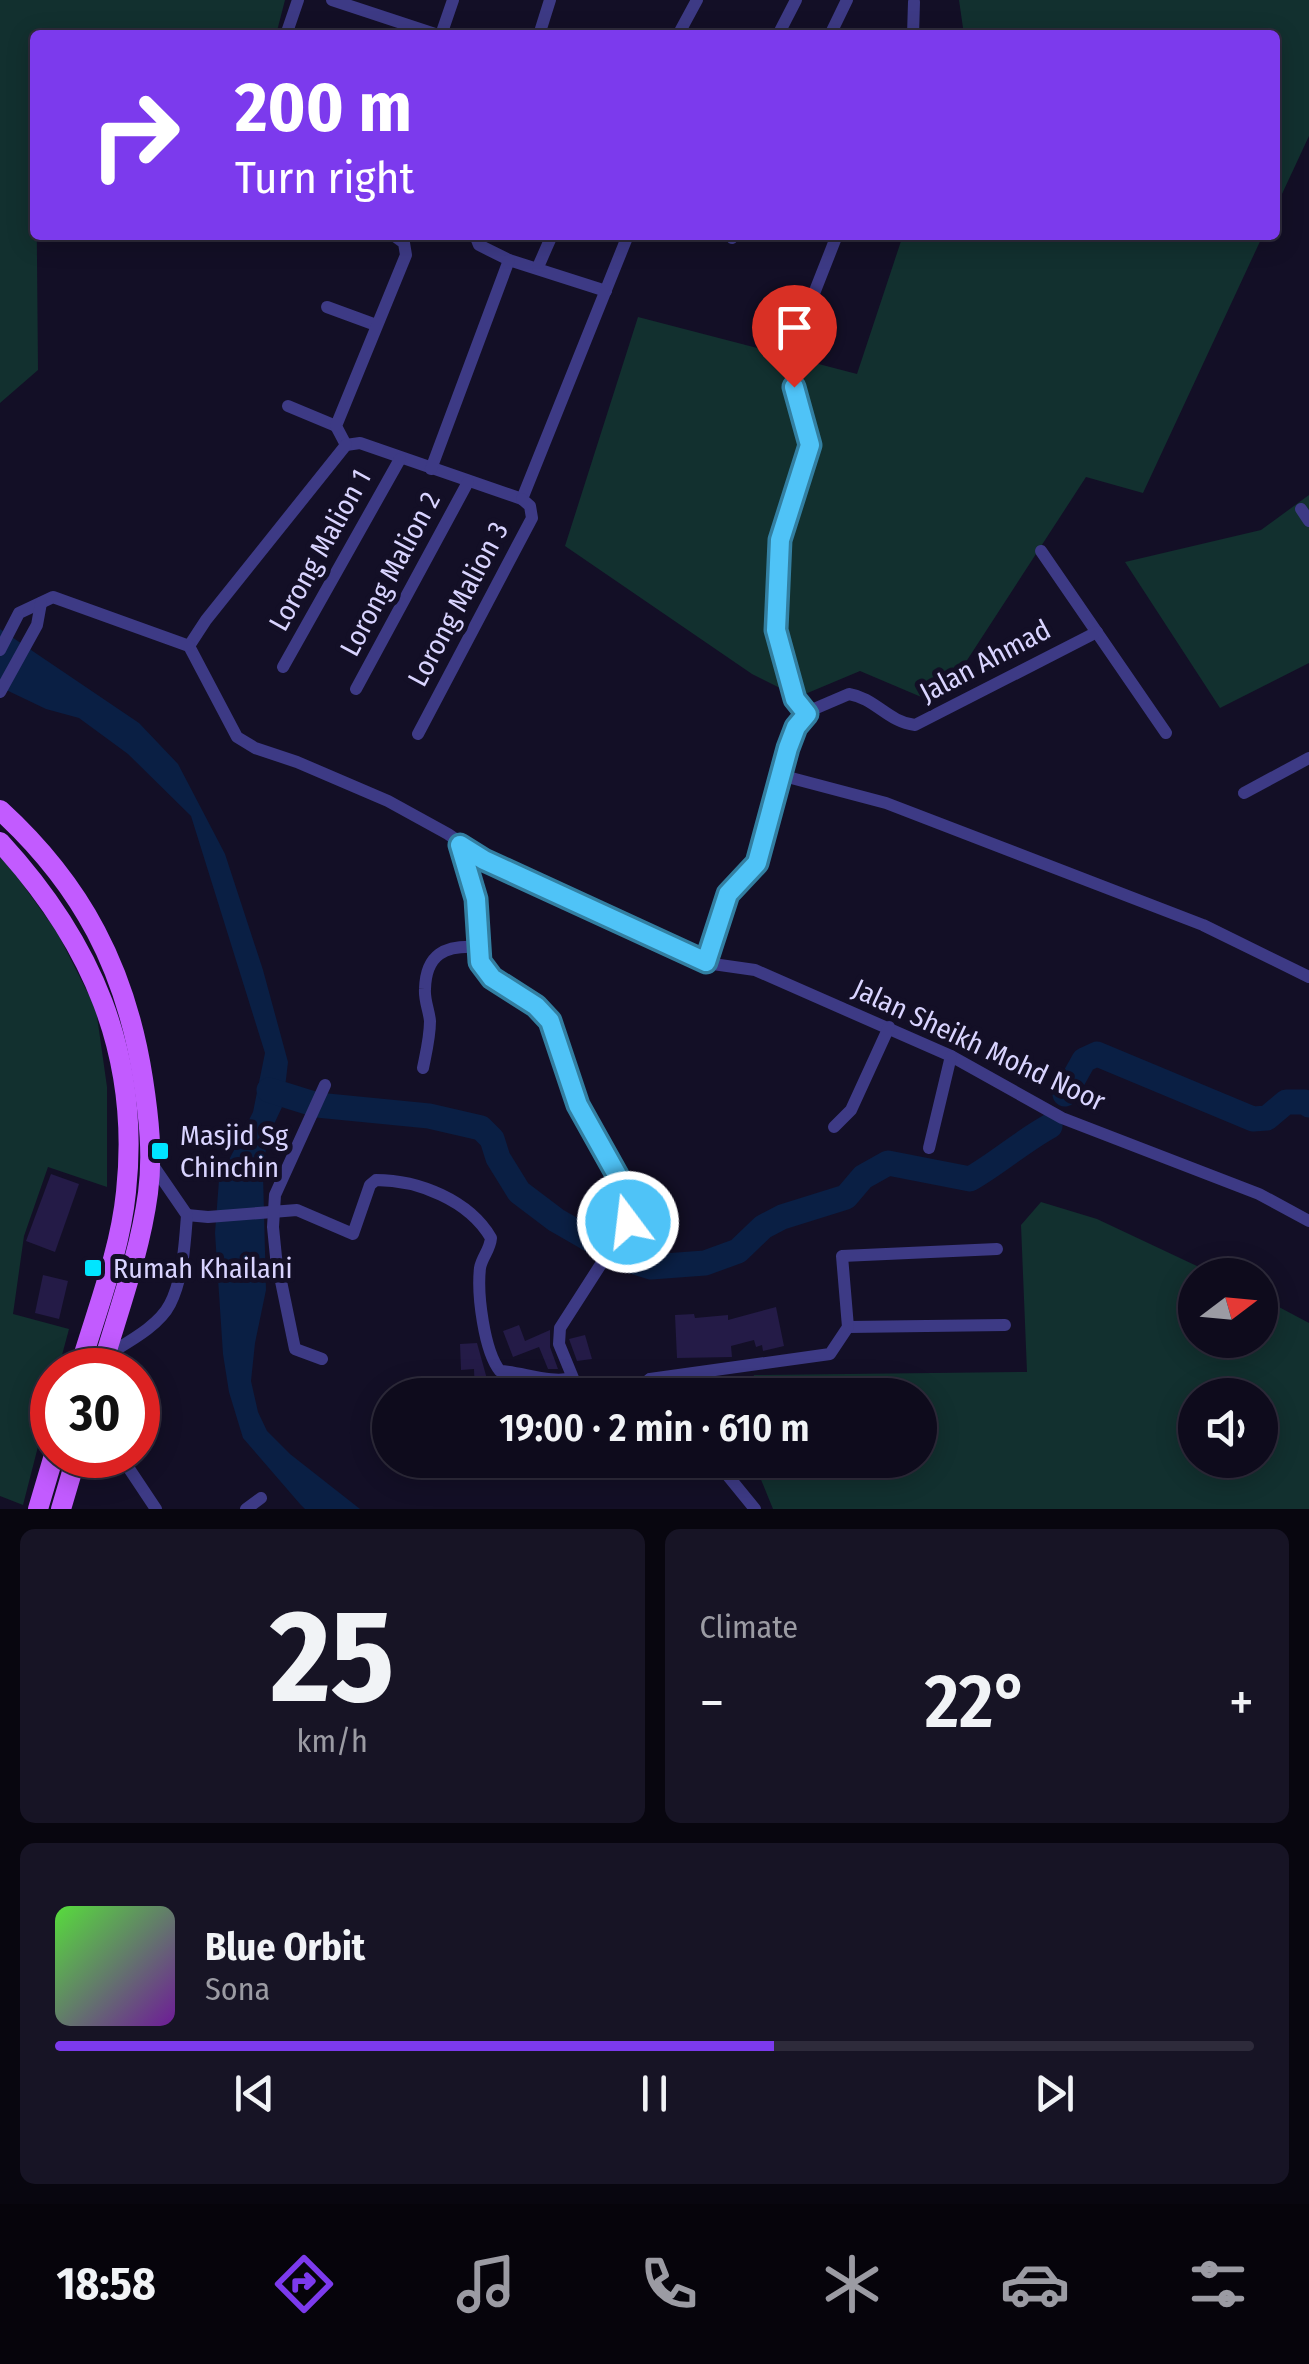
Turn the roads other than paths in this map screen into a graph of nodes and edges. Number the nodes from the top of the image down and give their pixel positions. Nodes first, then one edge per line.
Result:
1 (298, 0) edge
2 (332, 0) edge
3 (453, 0) edge
4 (550, 0) edge
5 (698, 0) edge
6 (796, 0) edge
7 (847, 0) edge
8 (914, 2) edge
9 (378, 7) edge
10 (288, 30) edge
11 (429, 30) edge
12 (442, 30) edge
13 (541, 30) edge
14 (681, 30) edge
15 (781, 30) edge
16 (832, 30) edge
17 (912, 30) edge
18 (400, 240) edge
19 (477, 240) edge
20 (550, 240) edge
21 (626, 240) edge
22 (835, 240) edge
23 (509, 260) junction
24 (538, 267) junction
25 (606, 291) junction
26 (328, 307) dead end
27 (376, 325) junction
28 (288, 406) dead end
29 (336, 426) junction
30 (346, 446) junction
31 (400, 458) junction
32 (431, 469) junction
33 (468, 482) junction
34 (522, 498) junction
35 (1041, 551) dead end
36 (40, 603) junction
37 (1096, 632) junction
38 (189, 646) junction
39 (0, 650) edge
40 (283, 666) dead end
41 (356, 689) dead end
42 (0, 692) edge
43 (807, 714) junction
44 (1166, 733) dead end
45 (418, 734) dead end
46 (1309, 758) edge
47 (780, 775) junction
48 (1244, 793) dead end
49 (0, 810) edge
50 (0, 842) edge
51 (460, 845) junction
52 (477, 947) junction
53 (706, 962) junction
54 (1309, 977) edge
55 (890, 1028) junction
56 (951, 1056) junction
57 (423, 1068) dead end
58 (324, 1090) dead end
59 (834, 1127) dead end
60 (929, 1148) dead end
61 (150, 1162) junction
62 (272, 1211) junction
63 (187, 1216) junction
64 (1309, 1220) edge
65 (997, 1249) dead end
66 (1004, 1324) dead end
67 (848, 1327) junction
68 (85, 1348) edge
69 (107, 1348) edge
70 (123, 1348) edge
71 (322, 1359) dead end
72 (549, 1378) edge
73 (571, 1378) edge
74 (657, 1378) edge
75 (47, 1478) edge
76 (70, 1478) edge
77 (135, 1478) edge
78 (730, 1478) edge
79 (261, 1498) dead end
80 (38, 1509) edge
81 (61, 1509) edge
82 (156, 1509) edge
83 (246, 1509) edge
84 (755, 1509) edge

1 - 10 street
2 - 9 street
3 - 12 street
4 - 13 street
5 - 14 street
6 - 15 street
7 - 16 street
8 - 17 street
9 - 11 street
18 - 27 street
19 - 23 street
20 - 24 street
21 - 25 street
22 - 43 street
23 - 24 street
23 - 32 street
24 - 25 street
25 - 34 street
26 - 27 street
27 - 29 street
28 - 29 street
29 - 30 street
30 - 31 street
30 - 38 street
31 - 32 street
31 - 40 street, Lorong Malion 1
32 - 33 street
33 - 34 street
33 - 41 street, Lorong Malion 2
34 - 45 street, Lorong Malion 3
35 - 37 street
36 - 38 street
36 - 39 street
36 - 42 street
37 - 43 street, Jalan Ahmad
37 - 44 street
38 - 51 street, Jalan Sheikh Mohd Noor
43 - 47 street
46 - 48 street
47 - 53 street
47 - 54 street
49 - 61 main road
50 - 68 main road
51 - 52 street
51 - 53 street, Jalan Sheikh Mohd Noor
52 - 57 street
52 - 73 street
53 - 55 street, Jalan Sheikh Mohd Noor
55 - 56 street, Jalan Sheikh Mohd Noor
55 - 59 street
56 - 60 street
56 - 64 street, Jalan Sheikh Mohd Noor
58 - 62 street
61 - 63 street
61 - 69 main road
62 - 63 street
62 - 71 street
62 - 72 street
63 - 70 street
65 - 67 street
66 - 67 street
67 - 74 street
75 - 80 main road
76 - 81 main road
77 - 82 street
78 - 84 street
79 - 83 street

